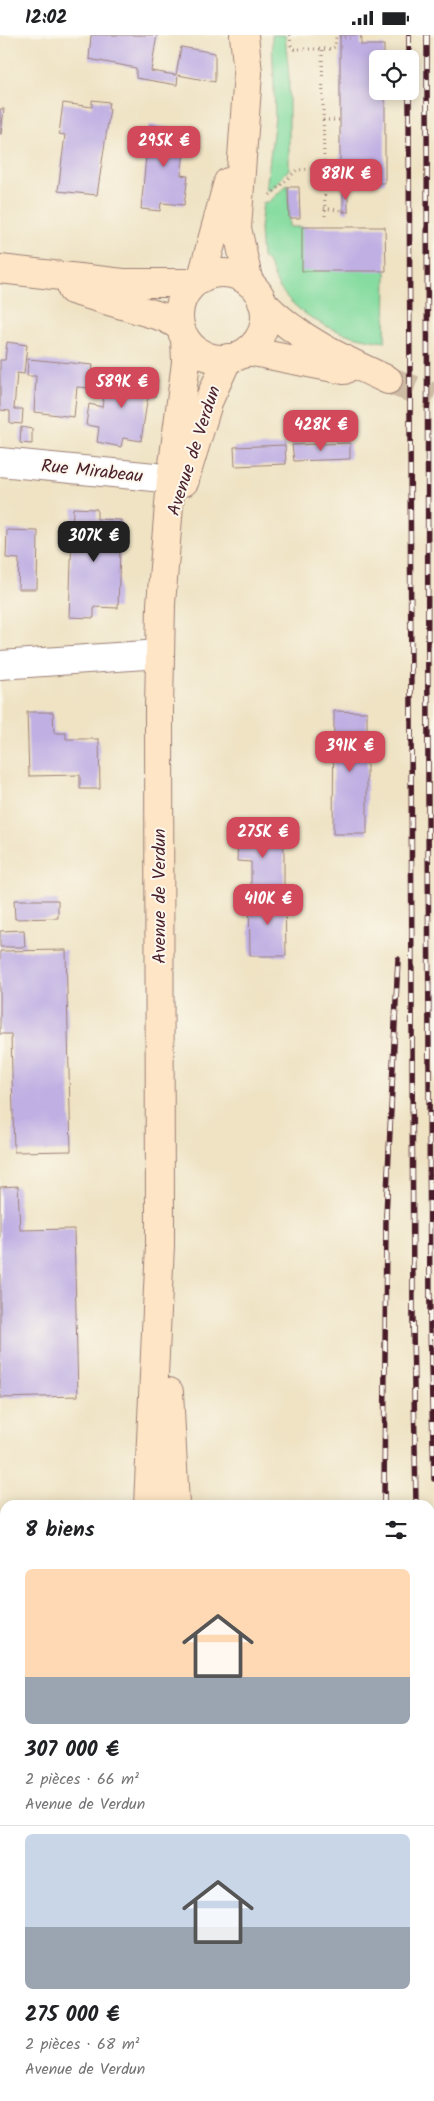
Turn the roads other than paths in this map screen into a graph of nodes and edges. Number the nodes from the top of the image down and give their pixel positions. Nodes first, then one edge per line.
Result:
1 (244, 35) edge
2 (246, 113) junction
3 (0, 269) edge
4 (198, 280) junction
5 (255, 292) junction
6 (182, 332) junction
7 (238, 355) junction
8 (0, 462) edge
9 (178, 480) junction
10 (160, 654) junction
11 (0, 665) edge
12 (160, 1245) junction
13 (148, 1500) edge
14 (174, 1500) edge

1 - 2 main road, Avenue de Verdun
2 - 4 main road, Avenue de Verdun
2 - 5 main road, Avenue de Verdun
3 - 4 main road
3 - 6 main road
4 - 5 main road
4 - 6 main road, Avenue de Verdun
5 - 7 main road, Avenue de Verdun
5 - 7 main road
6 - 7 main road
6 - 9 main road, Avenue de Verdun
7 - 9 main road, Avenue de Verdun
8 - 9 street, Rue Mirabeau
9 - 10 main road, Avenue de Verdun
10 - 11 street
10 - 12 main road, Avenue de Verdun
12 - 13 main road
12 - 14 main road

